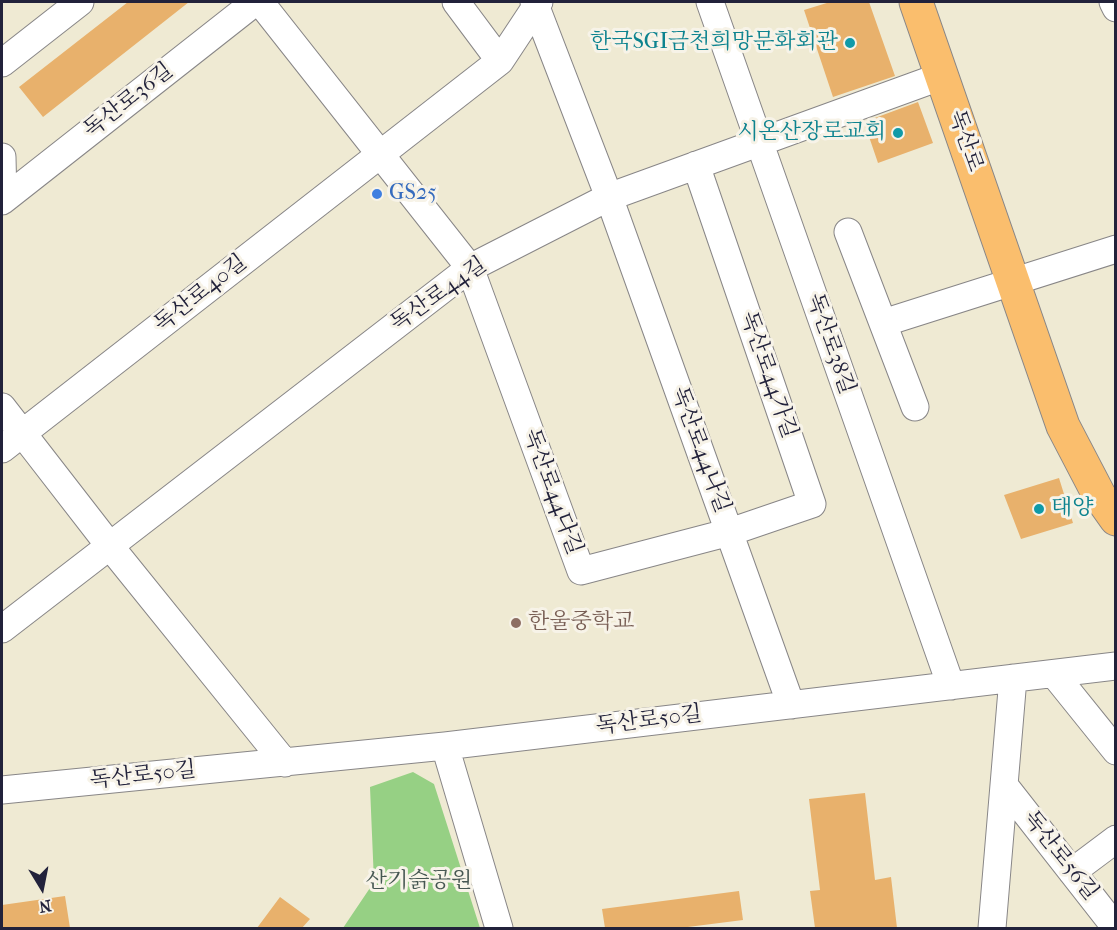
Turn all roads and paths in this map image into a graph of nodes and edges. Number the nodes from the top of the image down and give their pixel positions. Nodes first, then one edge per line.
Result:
1 (80, 2) edge
2 (255, 2) edge
3 (260, 2) edge
4 (456, 2) edge
5 (710, 2) edge
6 (916, 2) edge
7 (1113, 2) edge
8 (536, 3) edge
9 (1116, 8) edge
10 (500, 61) junction
11 (2, 63) edge
12 (942, 76) junction
13 (759, 142) junction
14 (380, 154) junction
15 (2, 157) edge
16 (696, 165) junction
17 (609, 197) junction
18 (2, 200) edge
19 (848, 232) dead end
20 (1116, 249) edge
21 (470, 268) junction
22 (1013, 281) junction
23 (883, 323) junction
24 (2, 407) edge
25 (915, 407) dead end
26 (12, 441) edge
27 (1116, 519) edge
28 (730, 532) junction
29 (109, 545) junction
30 (2, 629) edge
31 (1116, 666) edge
32 (1053, 674) junction
33 (1013, 678) junction
34 (951, 686) junction
35 (791, 705) junction
36 (444, 746) junction
37 (1116, 751) edge
38 (285, 763) junction
39 (1004, 785) junction
40 (2, 790) edge
41 (1116, 839) edge
42 (1072, 872) junction
43 (500, 928) edge
44 (992, 928) edge
45 (1116, 928) edge

1 - 11 street
2 - 18 street, 독산로36길
3 - 14 street
4 - 10 street
5 - 13 street, 독산로38길
6 - 12 main road, 독산로
7 - 9 street
8 - 10 street, 독산로40길
8 - 17 street, 독산로40길
10 - 14 street, 독산로40길
12 - 13 street, 독산로44길
12 - 22 main road, 독산로
13 - 16 street, 독산로44길
13 - 34 street, 독산로38길
14 - 21 street
14 - 26 street, 독산로40길
15 - 18 street, 독산로36길
16 - 17 street, 독산로44길
16 - 28 street, 독산로44가길
17 - 21 street, 독산로44길
17 - 28 street, 독산로44나길
19 - 23 street
20 - 22 street
21 - 28 street, 독산로44다길
21 - 29 street, 독산로44길
22 - 23 street
22 - 27 main road, 독산로
23 - 25 street
24 - 26 street
26 - 29 street
28 - 35 street, 독산로44나길
29 - 30 street, 독산로44길
29 - 38 street
31 - 32 street, 독산로50길
32 - 33 street, 독산로50길
32 - 37 street
33 - 34 street, 독산로50길
33 - 39 street
34 - 35 street, 독산로50길
35 - 36 street, 독산로50길
36 - 38 street, 독산로50길
36 - 43 street
38 - 40 street, 독산로50길
39 - 42 street, 독산로56길
39 - 44 street
41 - 42 street
42 - 45 street, 독산로56길

